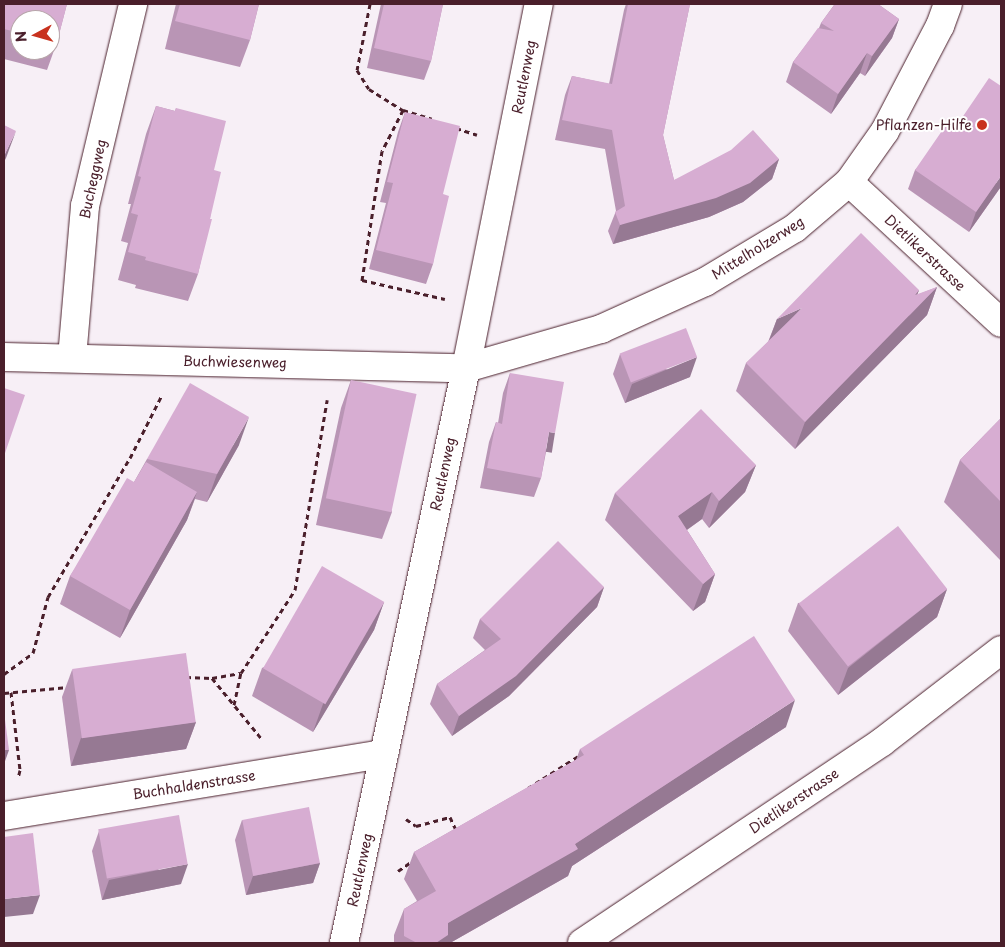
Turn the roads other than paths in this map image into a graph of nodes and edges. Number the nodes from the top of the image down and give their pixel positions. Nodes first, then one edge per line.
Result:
1 (133, 4) edge
2 (539, 4) edge
3 (948, 4) edge
4 (848, 182) junction
5 (1001, 323) edge
6 (4, 357) edge
7 (72, 358) junction
8 (466, 368) junction
9 (1001, 650) edge
10 (384, 754) junction
11 (6, 815) edge
12 (344, 943) edge
13 (582, 943) edge

1 - 7 street, Bucheggweg
2 - 8 street, Reutlenweg
3 - 4 street, Mittelholzerweg
4 - 5 street, Dietlikerstrasse
4 - 8 street, Mittelholzerweg
6 - 7 street, Buchwiesenweg
7 - 8 street, Buchwiesenweg
8 - 10 street, Reutlenweg
9 - 13 street, Dietlikerstrasse
10 - 11 street, Buchhaldenstrasse
10 - 12 street, Reutlenweg

